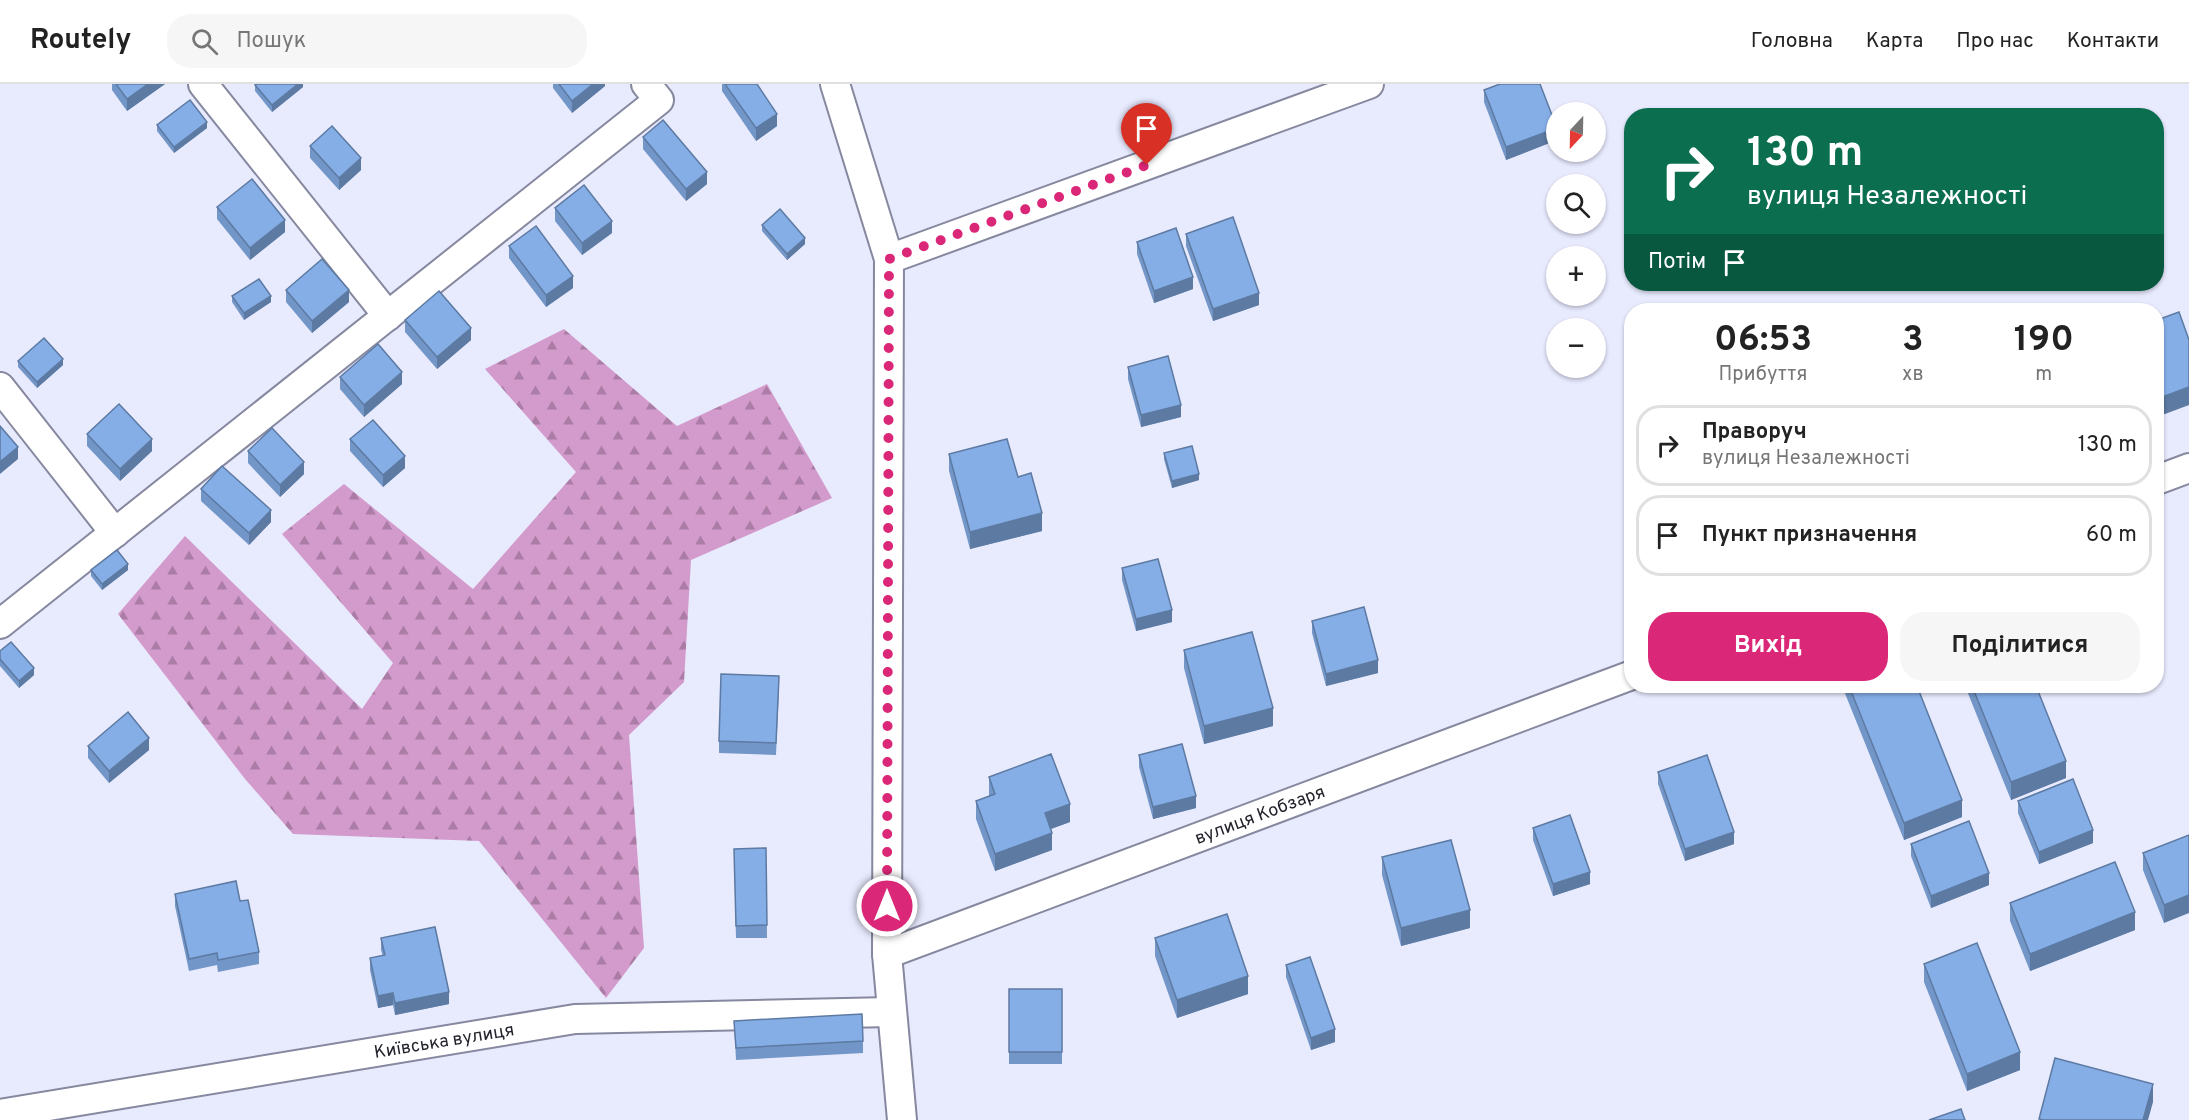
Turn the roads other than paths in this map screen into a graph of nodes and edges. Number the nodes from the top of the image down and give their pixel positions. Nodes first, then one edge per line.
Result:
1 (203, 84) edge
2 (646, 84) edge
3 (836, 84) edge
4 (1364, 85) edge
5 (889, 259) junction
6 (388, 316) junction
7 (0, 387) edge
8 (2189, 468) edge
9 (2164, 477) edge
10 (115, 533) junction
11 (0, 624) edge
12 (1624, 678) edge
13 (887, 954) junction
14 (891, 1012) junction
15 (0, 1114) edge
16 (902, 1120) edge

1 - 6 street
2 - 6 street
3 - 5 street
4 - 5 street
5 - 13 street
6 - 10 street
7 - 10 street
8 - 9 street
10 - 11 street
12 - 13 street, вулиця Кобзаря
13 - 14 street
14 - 15 street, Київська вулиця
14 - 16 street

